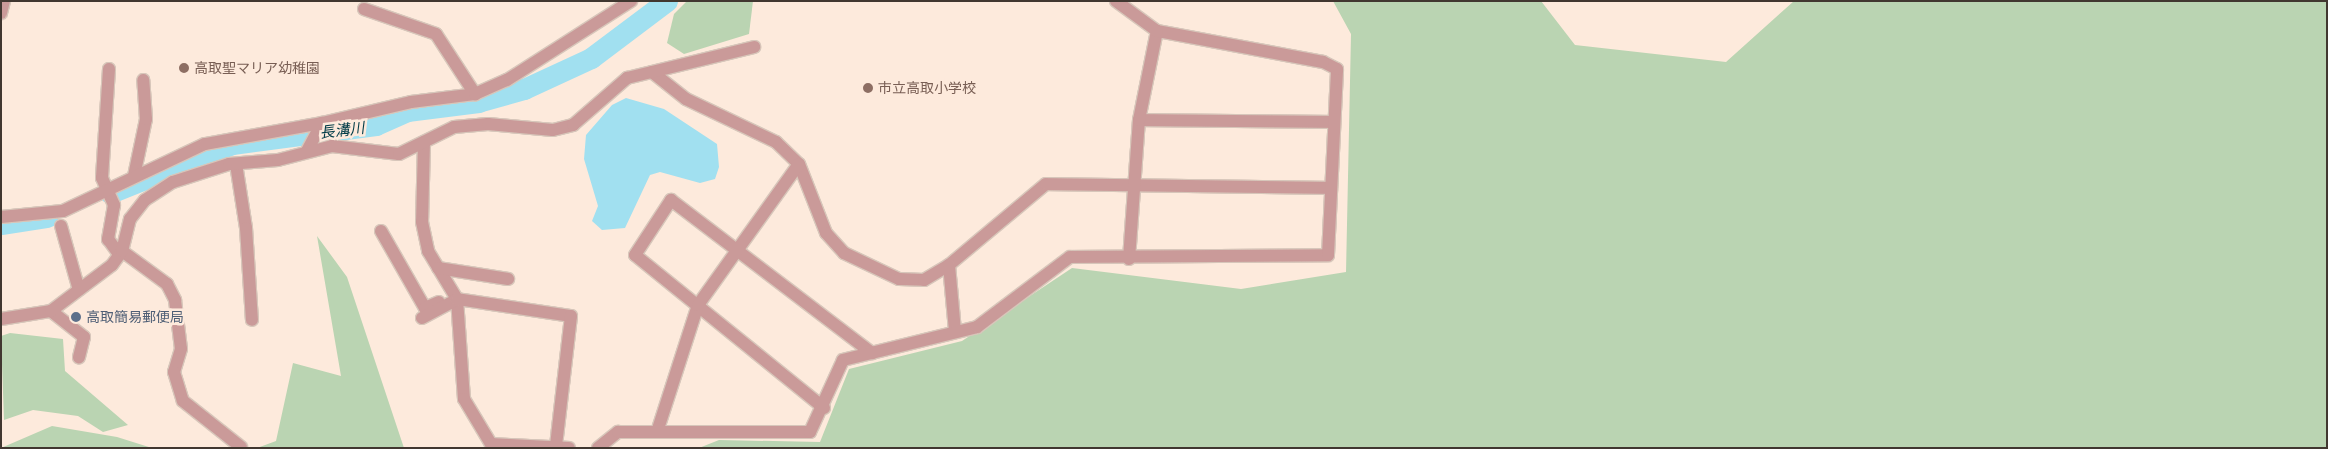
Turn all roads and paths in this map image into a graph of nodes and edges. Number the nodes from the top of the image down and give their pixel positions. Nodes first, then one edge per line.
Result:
1 (4, 1) edge
2 (630, 1) edge
3 (1116, 1) edge
4 (612, 5) edge
5 (364, 9) dead end
6 (1, 13) edge
7 (1157, 31) junction
8 (754, 47) dead end
9 (109, 69) dead end
10 (652, 72) junction
11 (144, 80) dead end
12 (475, 94) junction
13 (1139, 120) junction
14 (1332, 122) junction
15 (322, 123) junction
16 (424, 142) junction
17 (307, 151) junction
18 (236, 164) junction
19 (799, 164) junction
20 (134, 176) junction
21 (1135, 185) junction
22 (107, 188) junction
23 (1330, 188) junction
24 (1, 217) edge
25 (61, 226) dead end
26 (381, 231) dead end
27 (740, 249) junction
28 (121, 252) junction
29 (1129, 259) junction
30 (949, 264) junction
31 (438, 268) junction
32 (508, 279) dead end
33 (79, 290) junction
34 (456, 298) junction
35 (698, 305) junction
36 (52, 311) junction
37 (422, 318) dead end
38 (1, 320) edge
39 (252, 320) dead end
40 (954, 330) junction
41 (872, 353) junction
42 (79, 357) dead end
43 (824, 408) junction
44 (657, 432) junction
45 (241, 447) edge
46 (563, 447) edge
47 (598, 448) edge

1 - 6 street
2 - 4 street
3 - 7 street
4 - 12 street
5 - 12 street
7 - 13 street
7 - 14 street
8 - 10 street
9 - 22 street
10 - 16 street
10 - 19 street
11 - 20 street
12 - 15 street
13 - 14 street
13 - 21 street
14 - 23 street
15 - 17 street
15 - 20 street
16 - 17 street
16 - 31 street
17 - 18 street
18 - 28 street
18 - 39 street
19 - 27 street
19 - 30 street
20 - 22 street
21 - 23 street
21 - 29 street
21 - 30 street
22 - 24 street
22 - 28 street
23 - 29 street
25 - 33 street
26 - 34 street
27 - 35 street
27 - 35 street
27 - 41 street
28 - 33 street
28 - 45 street
29 - 40 street
30 - 40 street
31 - 32 street
31 - 34 street
33 - 36 street
34 - 37 street
34 - 46 street
34 - 46 street
35 - 43 street
35 - 44 street
36 - 38 street
36 - 42 street
40 - 41 street
41 - 43 street
43 - 44 street
44 - 47 street

